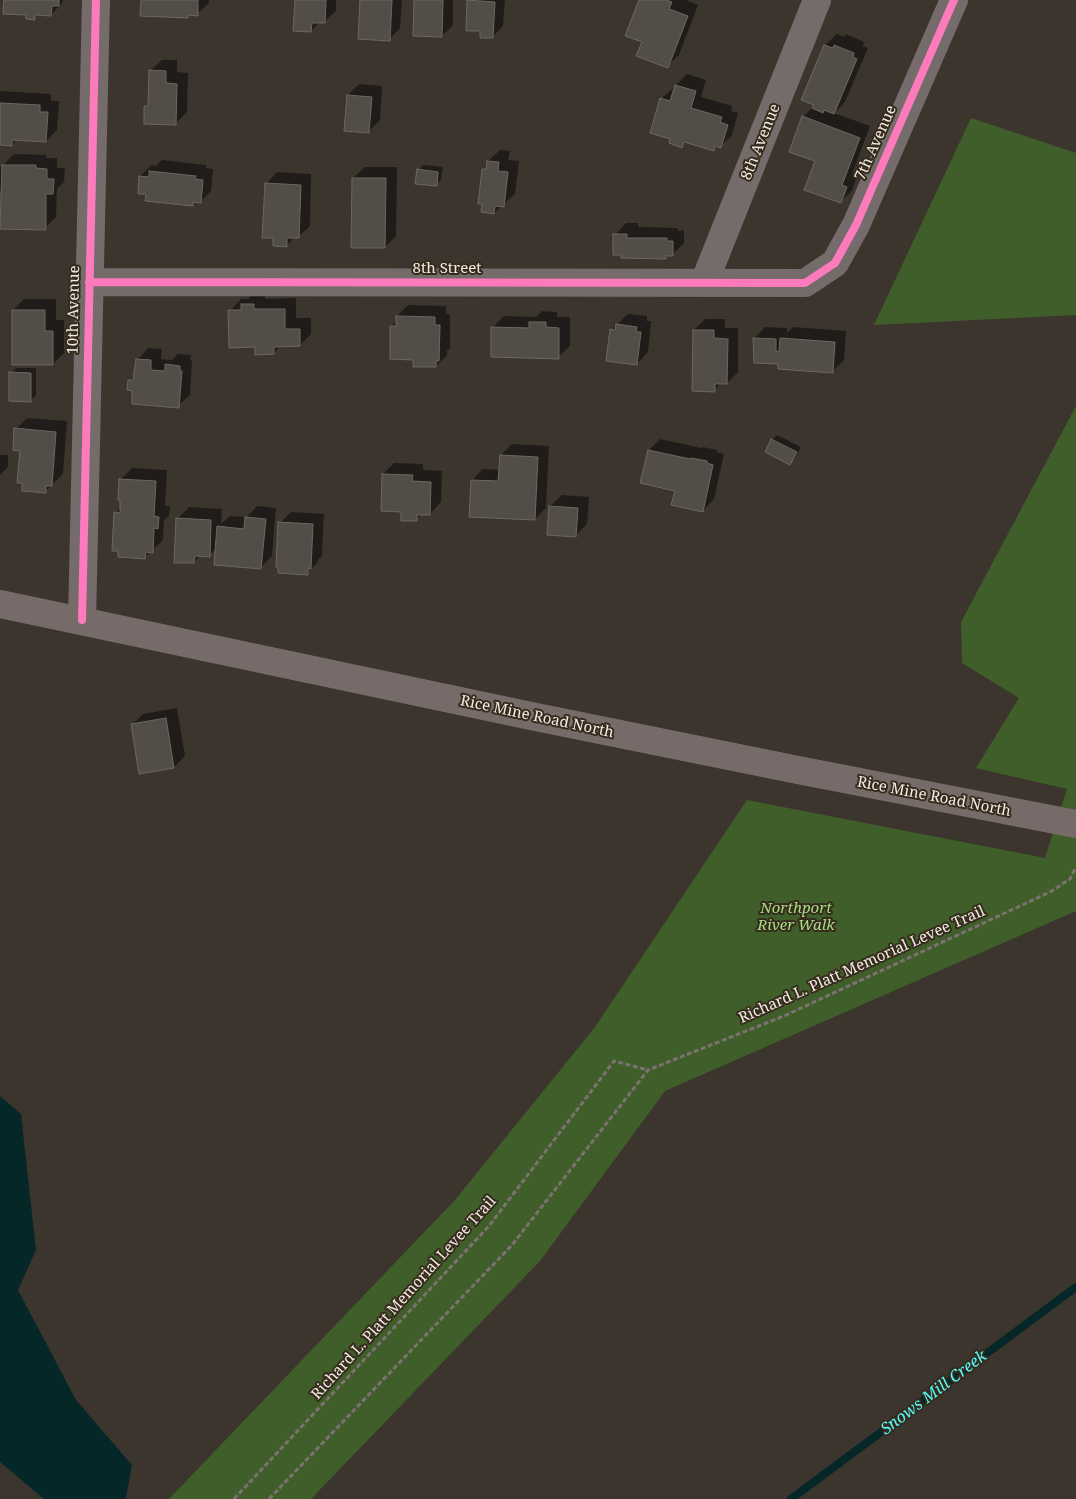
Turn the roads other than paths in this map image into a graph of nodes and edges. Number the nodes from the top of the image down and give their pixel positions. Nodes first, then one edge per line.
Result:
1 (96, 0) edge
2 (817, 0) edge
3 (954, 0) edge
4 (89, 282) junction
5 (704, 283) junction
6 (805, 283) joint
7 (0, 604) edge
8 (82, 620) junction
9 (1076, 824) edge

1 - 4 street, 10th Avenue
2 - 5 street, 8th Avenue
3 - 6 street, 7th Avenue
4 - 5 street, 8th Street
4 - 8 street, 10th Avenue
5 - 6 street, 8th Street
7 - 8 main road, Rice Mine Road North
8 - 9 main road, Rice Mine Road North

